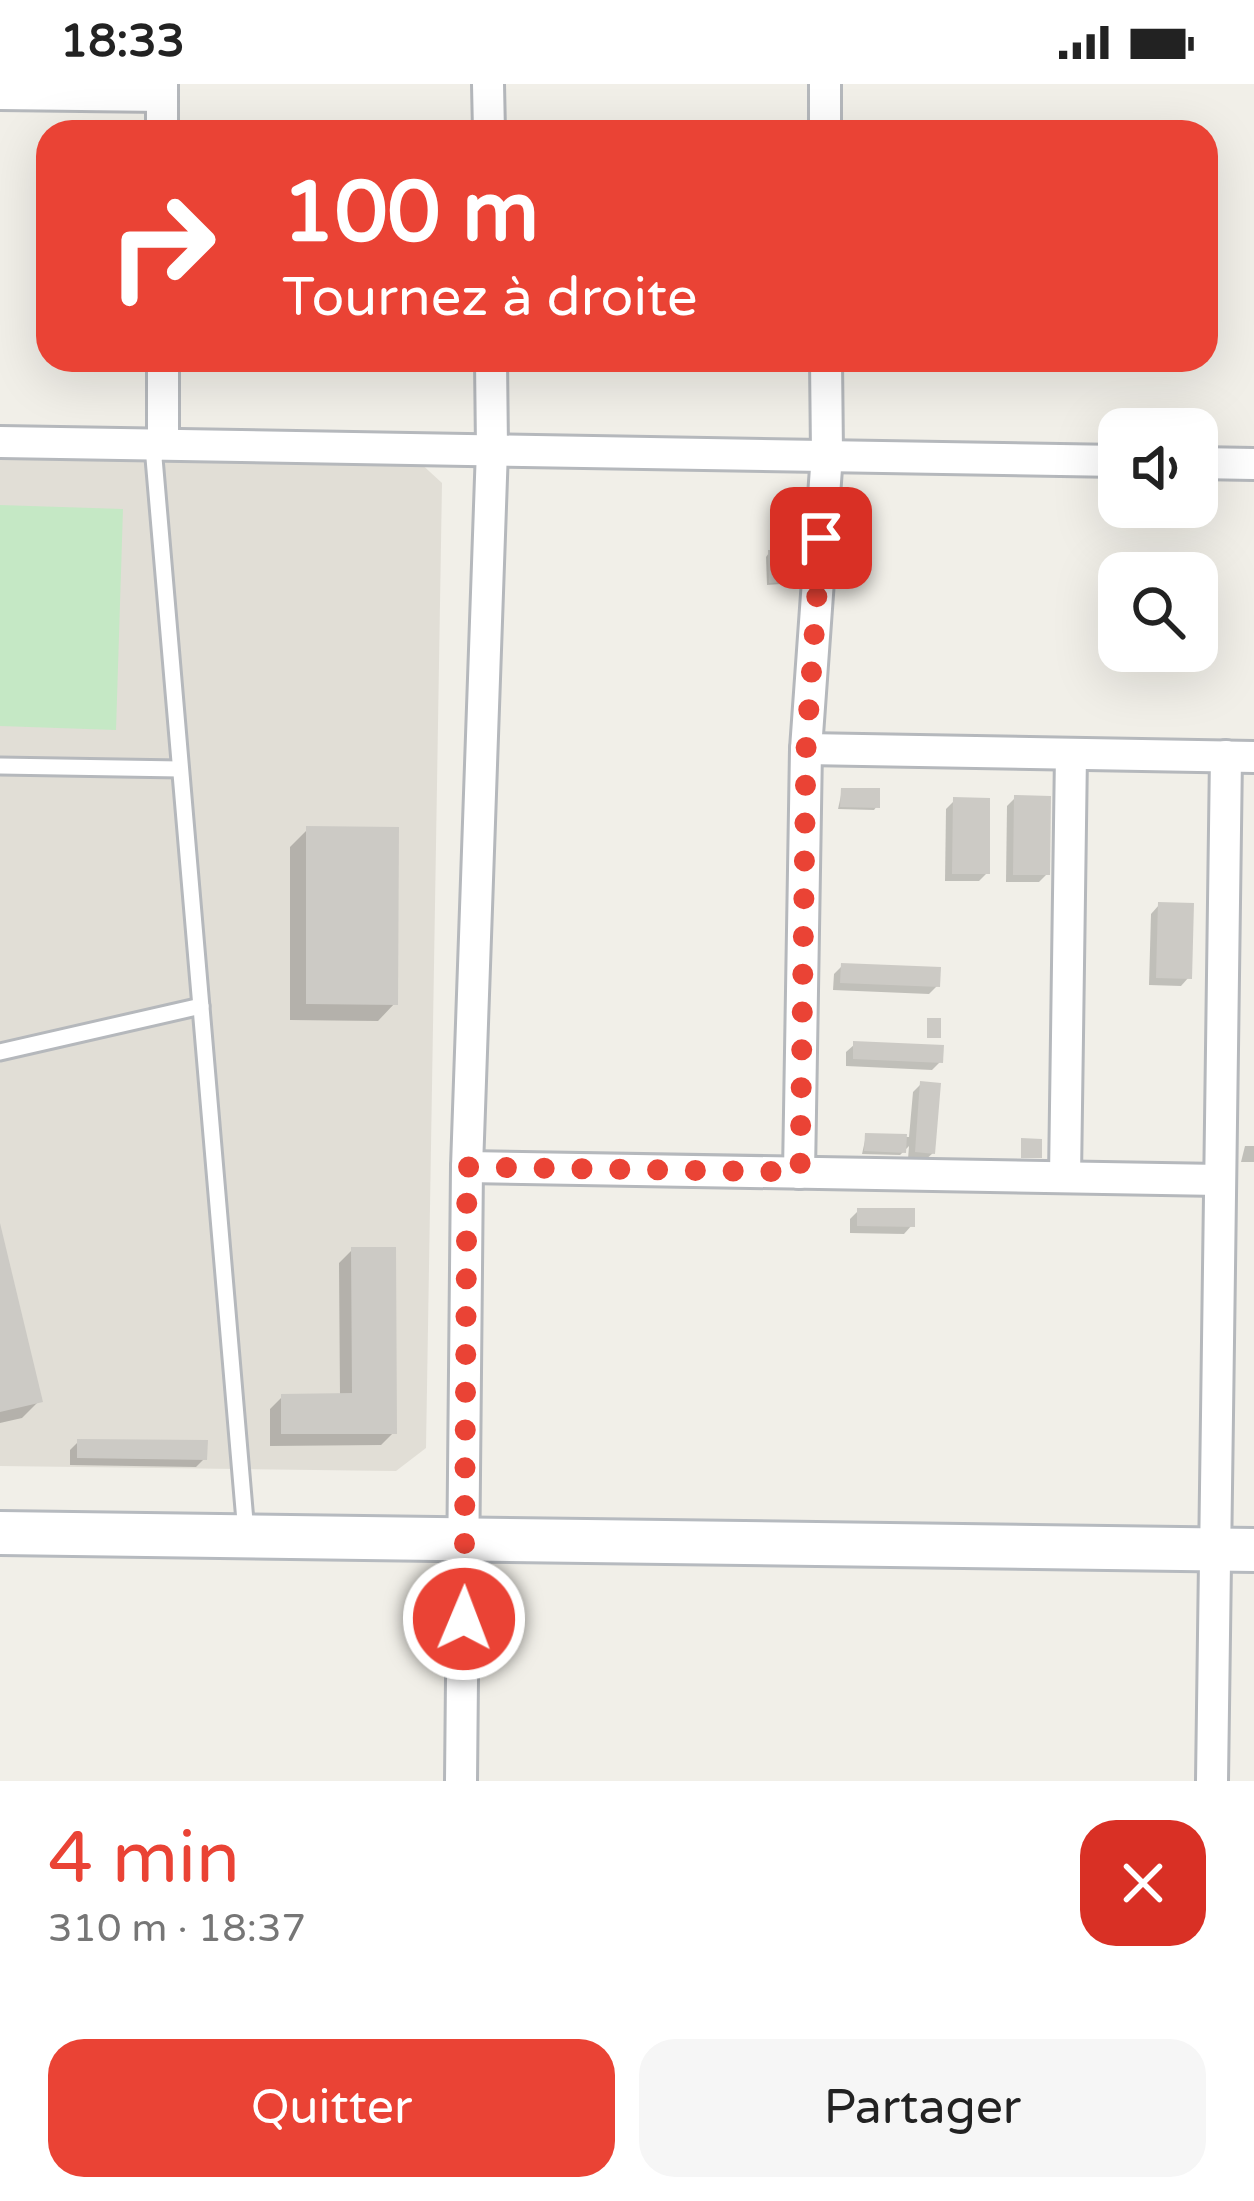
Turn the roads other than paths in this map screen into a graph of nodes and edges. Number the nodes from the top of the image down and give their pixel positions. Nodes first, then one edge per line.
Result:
1 (488, 84) edge
2 (825, 84) edge
3 (162, 90) edge
4 (0, 94) edge
5 (163, 120) edge
6 (489, 120) edge
7 (826, 120) edge
8 (163, 372) edge
9 (491, 372) edge
10 (826, 372) edge
11 (0, 442) edge
12 (163, 444) junction
13 (492, 449) junction
14 (826, 454) junction
15 (1098, 460) edge
16 (1218, 463) edge
17 (1254, 464) edge
18 (806, 749) junction
19 (1071, 754) junction
20 (1240, 757) edge
21 (0, 766) edge
22 (180, 769) junction
23 (201, 1006) junction
24 (0, 1052) edge
25 (467, 1167) junction
26 (800, 1172) junction
27 (1065, 1177) junction
28 (1220, 1180) junction
29 (0, 1533) edge
30 (246, 1536) junction
31 (466, 1539) junction
32 (1236, 1549) edge
33 (461, 1781) edge
34 (1212, 1781) edge

1 - 6 street
2 - 7 street
3 - 4 street
3 - 5 street
8 - 12 street
9 - 13 street
10 - 14 street
11 - 12 street
12 - 13 street
12 - 22 lane
13 - 14 street
13 - 25 street
14 - 15 street
14 - 18 street
16 - 17 street
18 - 19 street
18 - 26 street
19 - 20 street
19 - 27 street
20 - 28 street
21 - 22 lane
22 - 23 lane
23 - 24 lane
23 - 30 lane
25 - 26 street
25 - 31 street
26 - 27 street
27 - 28 street
28 - 32 street
29 - 30 street
30 - 31 street
31 - 32 street
31 - 33 street
32 - 34 street

